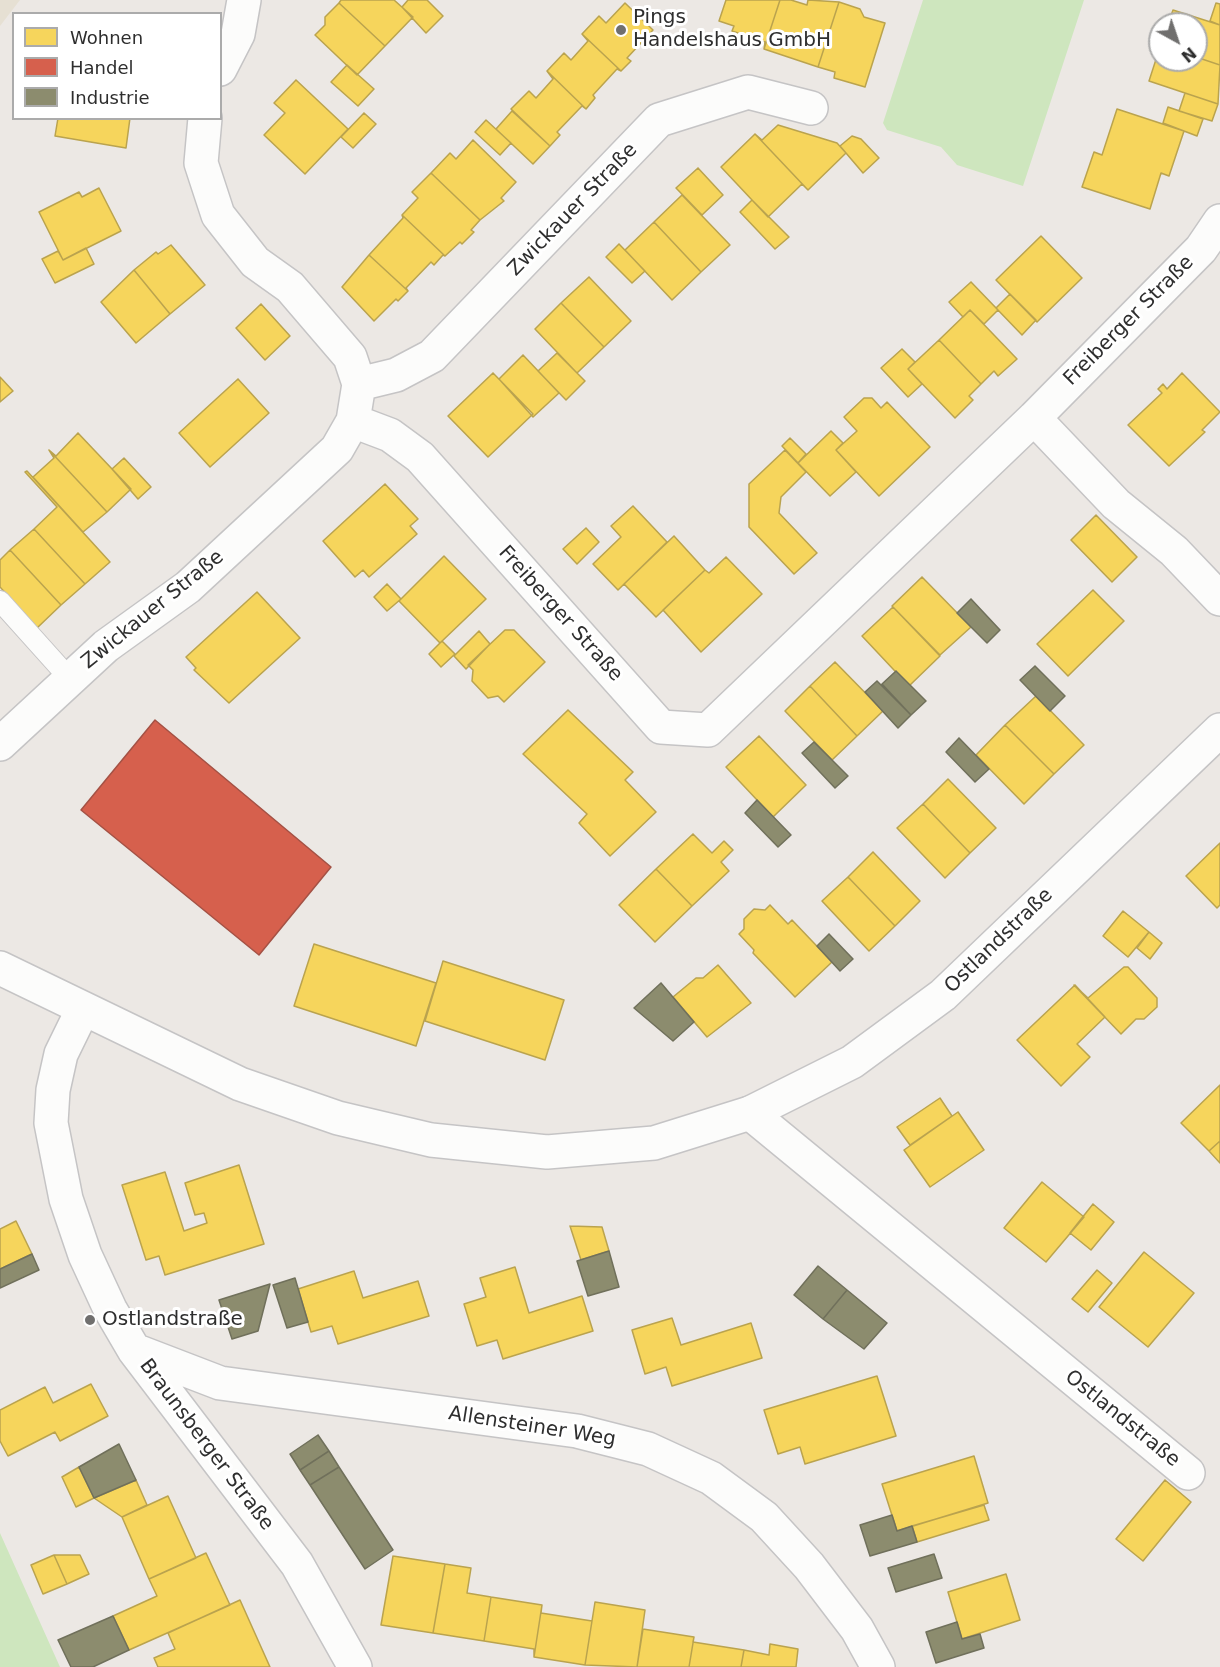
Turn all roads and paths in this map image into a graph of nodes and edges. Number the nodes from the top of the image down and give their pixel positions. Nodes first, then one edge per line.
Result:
1 (244, 0) edge
2 (222, 65) edge
3 (811, 108) dead end
4 (205, 120) edge
5 (1220, 221) edge
6 (359, 384) junction
7 (1034, 418) junction
8 (352, 422) junction
9 (1220, 598) edge
10 (0, 601) edge
11 (70, 679) junction
12 (1220, 730) edge
13 (0, 744) edge
14 (0, 968) edge
15 (83, 1009) junction
16 (750, 1113) junction
17 (135, 1350) junction
18 (1188, 1473) dead end
19 (355, 1667) edge
20 (878, 1667) edge

1 - 2 street
3 - 6 street, Zwickauer Straße
4 - 6 street
5 - 7 street, Freiberger Straße
6 - 8 street
7 - 8 street, Freiberger Straße
7 - 9 street
8 - 11 street, Zwickauer Straße
10 - 11 lane
11 - 13 street, Zwickauer Straße
12 - 16 street, Ostlandstraße
14 - 15 street, Ostlandstraße
15 - 16 street, Ostlandstraße
15 - 17 street, Braunsberger Straße
16 - 18 street, Ostlandstraße
17 - 19 street, Braunsberger Straße
17 - 20 street, Allensteiner Weg

